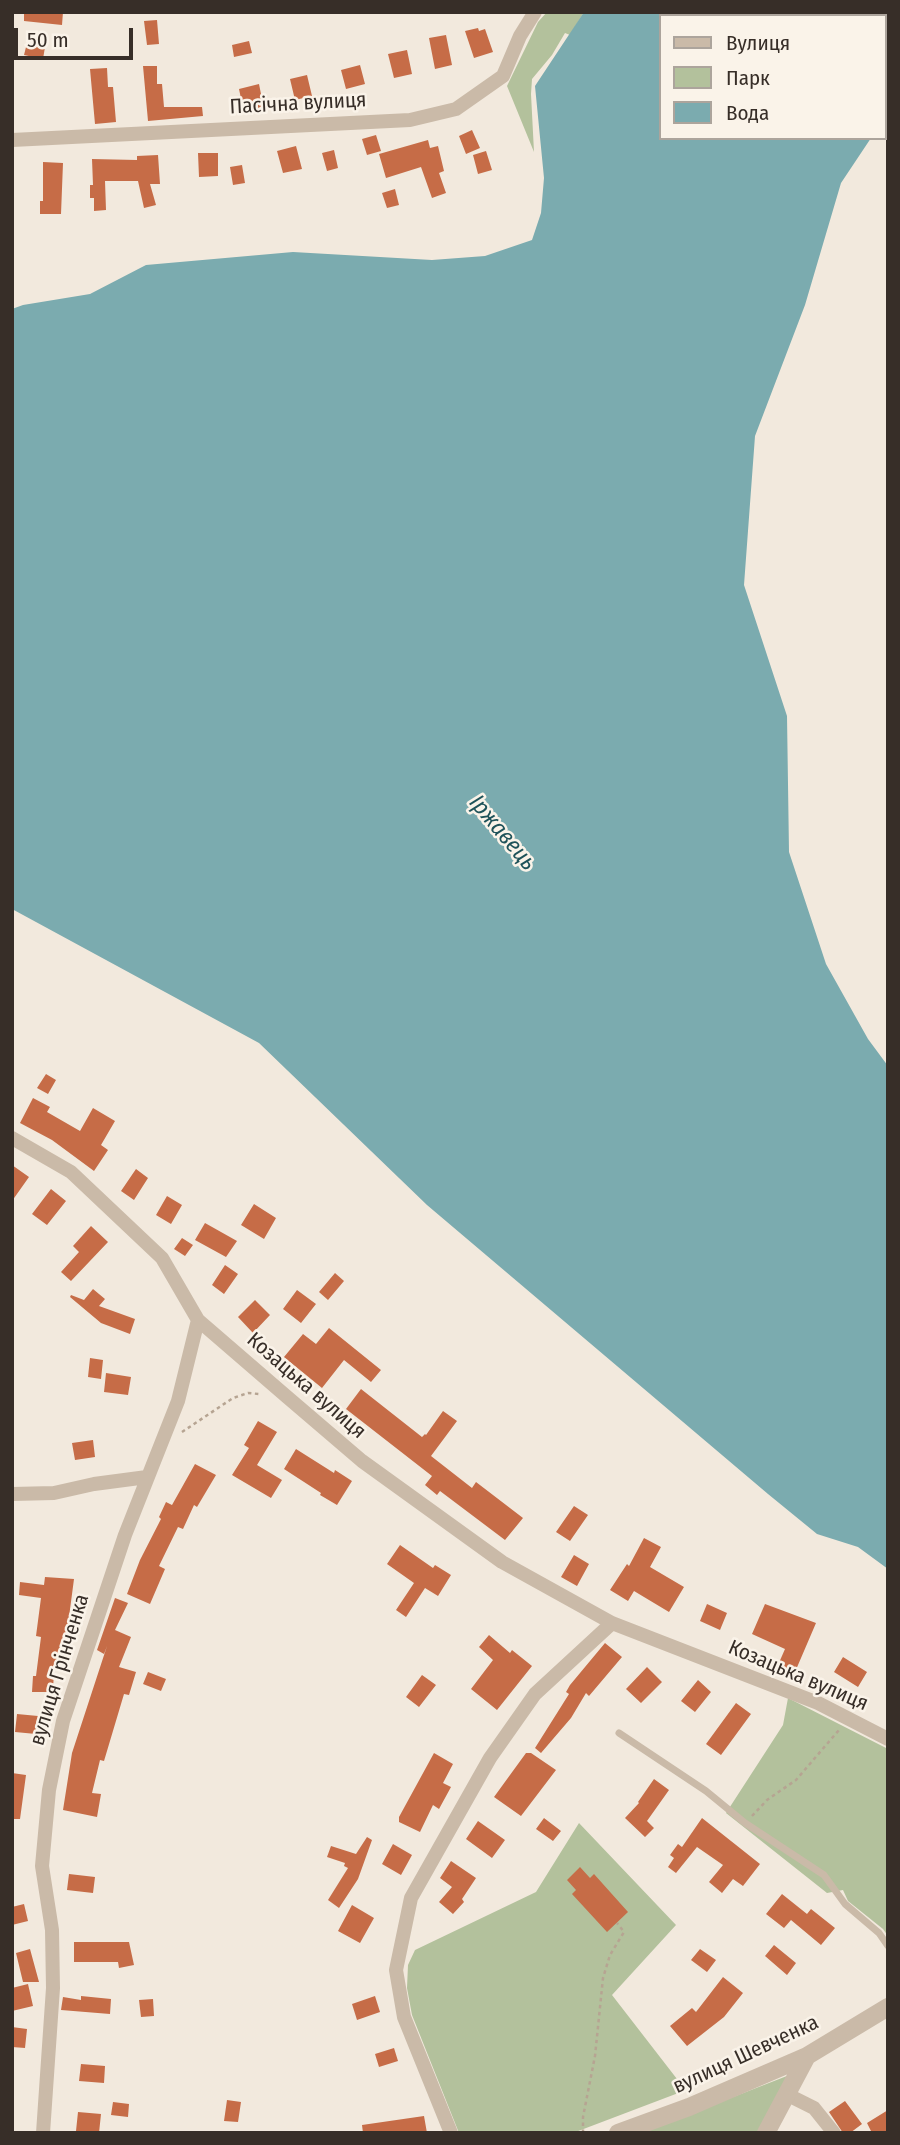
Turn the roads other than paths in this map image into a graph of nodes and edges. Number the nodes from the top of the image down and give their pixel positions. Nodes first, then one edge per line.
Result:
1 (535, 12) edge
2 (12, 140) edge
3 (12, 1138) edge
4 (198, 1320) junction
5 (147, 1477) junction
6 (12, 1494) edge
7 (612, 1623) junction
8 (619, 1733) dead end
9 (888, 1739) edge
10 (888, 1946) edge
11 (888, 2007) edge
12 (807, 2056) junction
13 (788, 2095) junction
14 (43, 2133) edge
15 (450, 2133) edge
16 (618, 2133) edge
17 (766, 2133) edge
18 (834, 2133) edge

1 - 2 street, Пасічна вулиця
3 - 4 street, Козацька вулиця
4 - 5 street, вулиця Грінченка
4 - 7 street, Козацька вулиця
5 - 6 street
5 - 14 street, вулиця Грінченка
7 - 9 street, Козацька вулиця
7 - 15 street
8 - 10 lane
11 - 12 street, вулиця Шевченка
12 - 13 street
12 - 16 street, вулиця Шевченка
13 - 17 street
13 - 18 street

